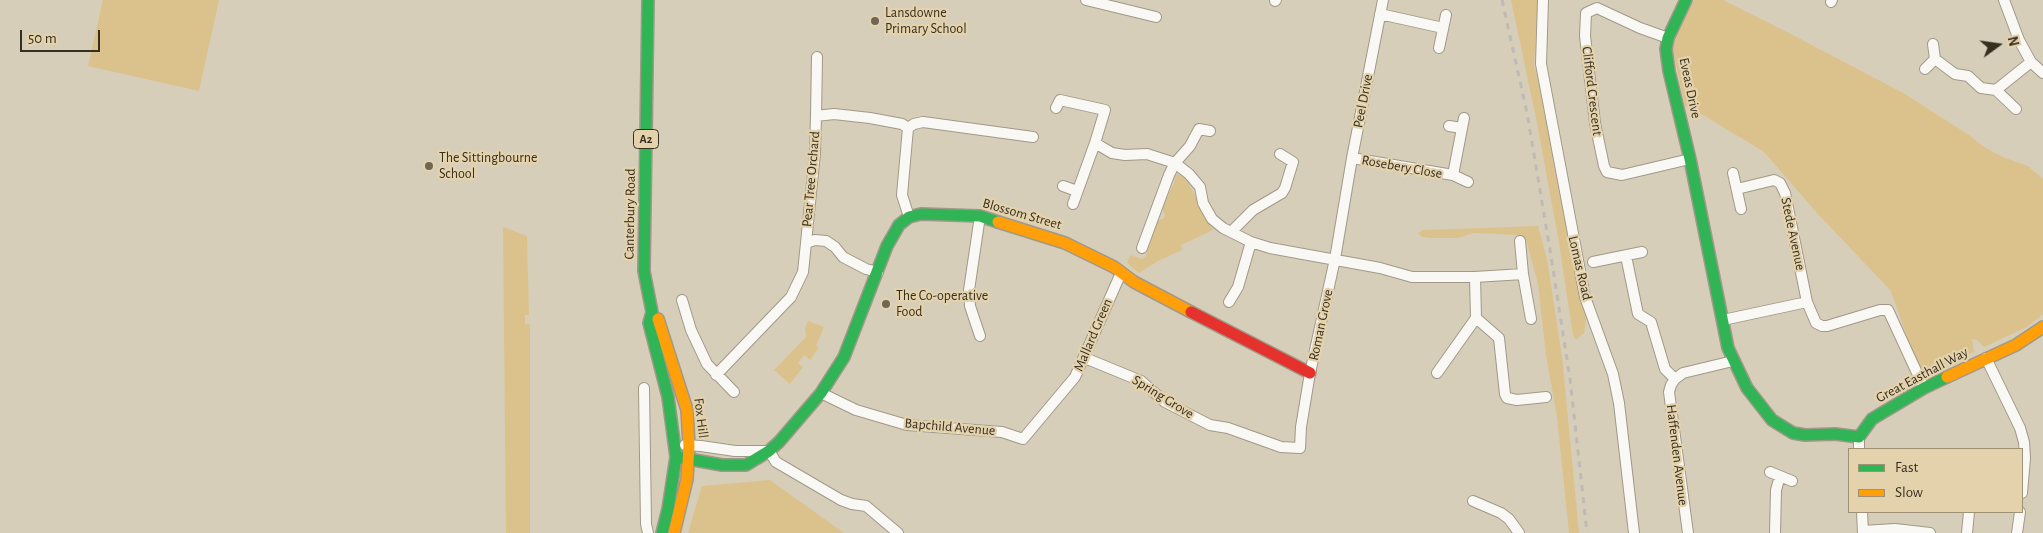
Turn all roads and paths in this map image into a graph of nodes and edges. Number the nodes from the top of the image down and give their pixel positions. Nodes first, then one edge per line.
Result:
1 (1086, 0) edge
2 (1383, 0) edge
3 (1543, 0) edge
4 (1686, 0) edge
5 (2004, 0) edge
6 (648, 4) edge
7 (1380, 14) junction
8 (1446, 14) dead end
9 (1156, 17) dead end
10 (1443, 28) junction
11 (1668, 38) junction
12 (1933, 44) dead end
13 (1439, 48) dead end
14 (817, 57) dead end
15 (1935, 59) junction
16 (2031, 62) junction
17 (1925, 69) dead end
18 (2043, 73) edge
19 (1996, 90) junction
20 (1056, 108) dead end
21 (2016, 109) dead end
22 (816, 116) junction
23 (1449, 126) dead end
24 (908, 128) junction
25 (1210, 131) dead end
26 (1034, 137) dead end
27 (1095, 143) junction
28 (1280, 154) dead end
29 (1352, 158) junction
30 (1690, 159) junction
31 (1175, 164) junction
32 (1733, 173) dead end
33 (1453, 175) junction
34 (1468, 182) dead end
35 (1063, 186) dead end
36 (1695, 186) joint
37 (1736, 189) junction
38 (1077, 191) junction
39 (1345, 202) joint
40 (1073, 204) dead end
41 (1741, 209) dead end
42 (980, 216) junction
43 (909, 217) junction
44 (1231, 232) junction
45 (1520, 241) dead end
46 (1251, 242) junction
47 (806, 243) junction
48 (1142, 248) dead end
49 (1642, 252) dead end
50 (1626, 256) junction
51 (1335, 259) junction
52 (1593, 262) dead end
53 (644, 271) joint
54 (878, 272) junction
55 (1121, 273) junction
56 (1523, 274) junction
57 (1475, 278) junction
58 (682, 300) dead end
59 (1229, 302) dead end
60 (1806, 302) junction
61 (652, 312) junction
62 (1476, 318) junction
63 (1531, 320) dead end
64 (1723, 320) junction
65 (2043, 327) edge
66 (980, 336) dead end
67 (1085, 358) junction
68 (1986, 358) junction
69 (1733, 361) junction
70 (1437, 373) dead end
71 (1310, 374) junction
72 (716, 375) junction
73 (1675, 378) junction
74 (644, 388) dead end
75 (1924, 388) junction
76 (734, 392) dead end
77 (821, 393) junction
78 (1546, 397) dead end
79 (1023, 439) joint
80 (1859, 443) edge
81 (675, 444) junction
82 (690, 446) junction
83 (1300, 448) joint
84 (769, 451) junction
85 (676, 457) junction
86 (689, 460) junction
87 (1792, 481) dead end
88 (2023, 481) edge
89 (1472, 501) dead end
90 (1862, 513) edge
91 (1969, 513) edge
92 (2020, 513) edge
93 (1863, 532) edge
94 (648, 533) edge
95 (662, 533) edge
96 (674, 533) edge
97 (898, 533) edge
98 (1519, 533) edge
99 (1634, 533) edge
100 (1688, 533) edge
101 (1775, 533) edge
102 (1930, 533) edge
103 (1967, 533) edge
104 (2017, 533) edge

1 - 9 street
2 - 7 street, Peel Drive
3 - 99 street, Lomas Road
4 - 11 street, Eveas Drive
5 - 16 street
6 - 53 street, Canterbury Road / A2
7 - 10 street
7 - 29 street, Peel Drive
8 - 10 street
10 - 13 street
11 - 30 street, Eveas Drive
11 - 30 street, Clifford Crescent
12 - 15 street
14 - 22 street, Pear Tree Orchard
15 - 17 street
15 - 19 street
16 - 18 street
16 - 19 street
19 - 21 street
20 - 27 street
22 - 24 street, Pear Tree Orchard
22 - 47 street, Pear Tree Orchard
23 - 33 street, Rosebery Close
24 - 26 street
24 - 43 street
25 - 31 street
27 - 31 street
27 - 38 street
28 - 44 street
29 - 33 street, Rosebery Close
29 - 39 street, Peel Drive
30 - 36 street, Eveas Drive
31 - 44 street
31 - 48 street
32 - 37 street
33 - 34 street, Rosebery Close
35 - 38 street
36 - 64 street, Great Easthall Way
37 - 41 street
37 - 60 street, Stede Avenue
38 - 40 street
39 - 51 street, Roman Grove
42 - 43 street, Blossom Street
42 - 55 street, Blossom Street
42 - 66 street
43 - 54 street
44 - 46 street
45 - 56 street
46 - 51 street
46 - 59 street
47 - 54 street, Pear Tree Orchard
47 - 72 street, Pear Tree Orchard
49 - 50 street
50 - 52 street
50 - 73 street
51 - 57 street
51 - 71 street, Roman Grove
53 - 61 street, Fox Hill / A2
54 - 77 street
55 - 67 street, Mallard Green
55 - 71 street, Blossom Street
56 - 57 street
56 - 63 street
57 - 62 street
58 - 72 street
60 - 64 street
60 - 75 street, Stede Avenue
61 - 81 street, Fox Hill / A2
61 - 82 street, Fox Hill / A2
62 - 70 street
62 - 78 street
64 - 69 street, Great Easthall Way
65 - 68 street, Great Easthall Way
67 - 79 street, Mallard Green
67 - 83 street, Spring Grove
68 - 75 street, Great Easthall Way
68 - 88 street
69 - 73 street
69 - 80 street, Great Easthall Way
71 - 83 street, Roman Grove
72 - 76 street
73 - 100 street, Haffenden Avenue
74 - 94 street
75 - 80 street, Great Easthall Way
77 - 79 street, Bapchild Avenue
77 - 84 street
81 - 82 street
81 - 85 street, Fox Hill / A2
82 - 84 street
82 - 86 street, Fox Hill / A2
84 - 86 street
84 - 97 street
85 - 86 street
85 - 95 street, Fox Hill / A2
86 - 96 street, Fox Hill / A2
87 - 101 street
89 - 98 street
90 - 93 street
91 - 103 street
92 - 104 street
93 - 102 street

